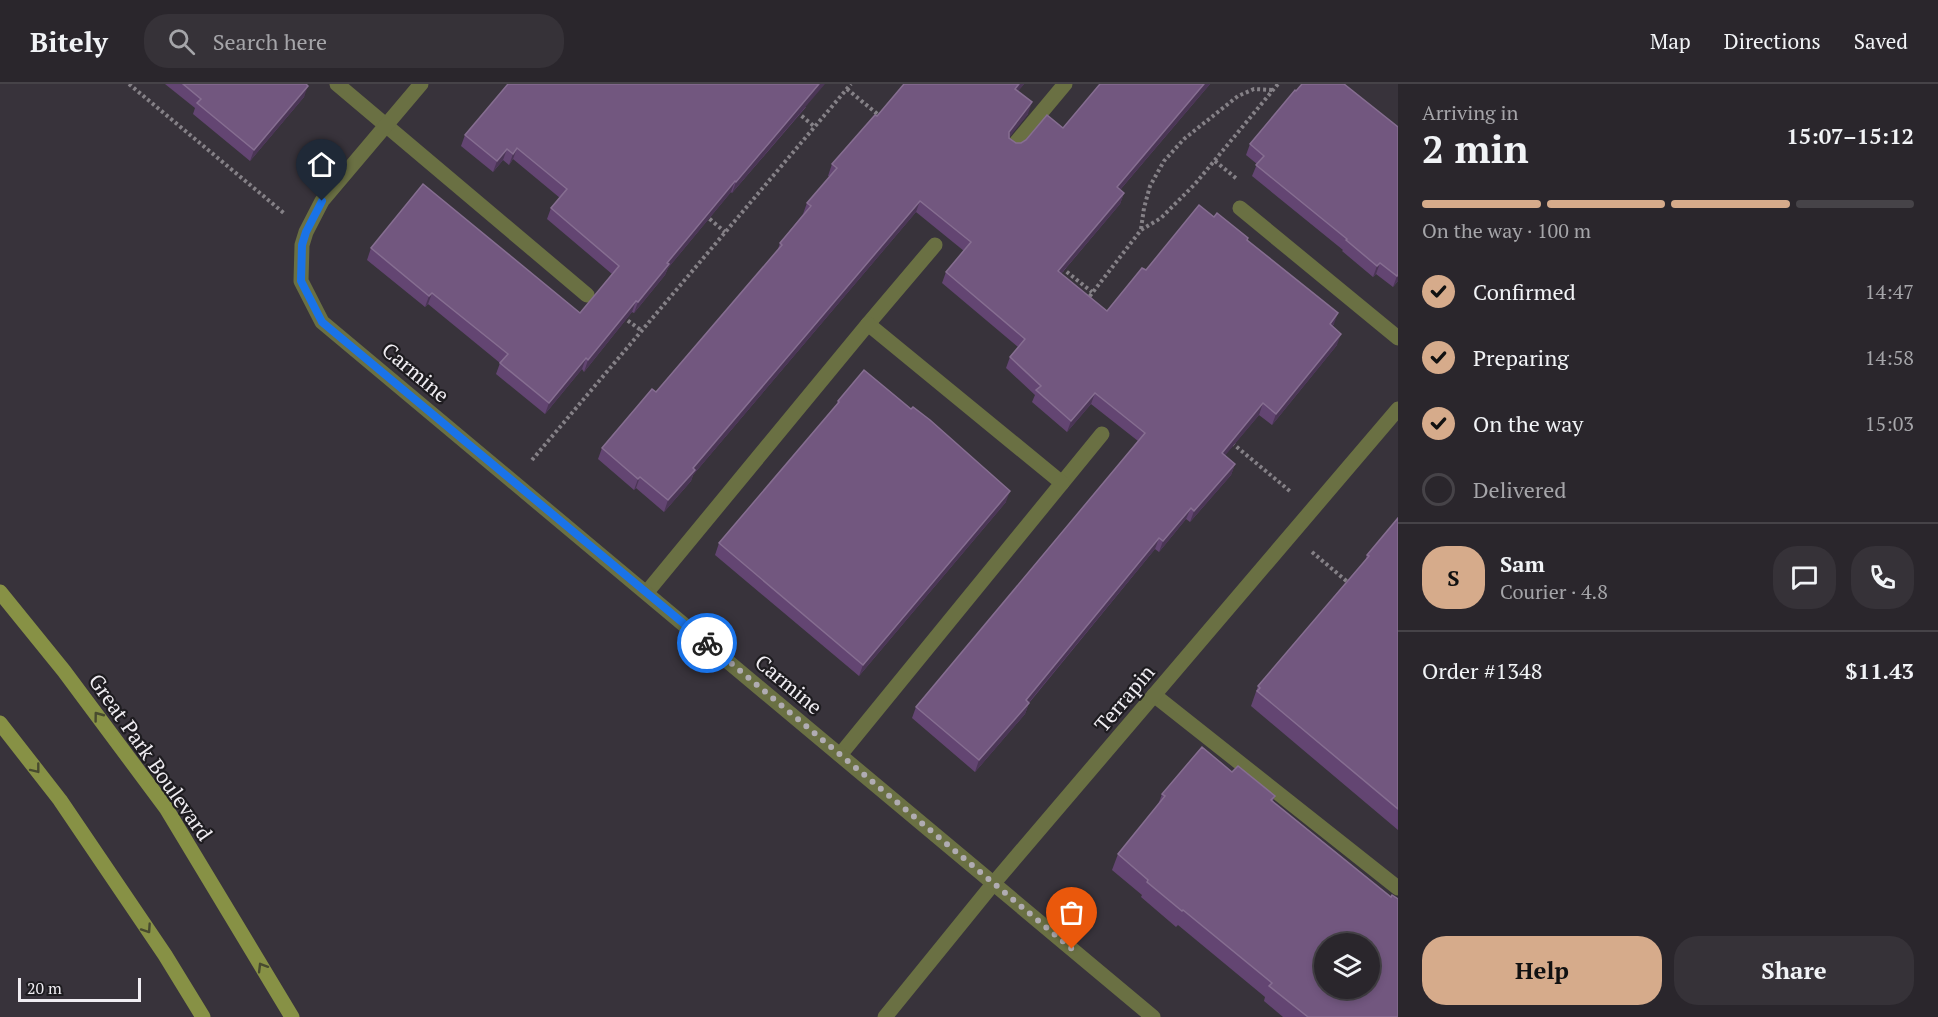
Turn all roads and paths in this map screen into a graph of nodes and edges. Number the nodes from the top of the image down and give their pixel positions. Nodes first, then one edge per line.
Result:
1 (129, 84) edge
2 (337, 84) edge
3 (421, 84) edge
4 (851, 84) edge
5 (1065, 84) edge
6 (1278, 84) edge
7 (847, 89) junction
8 (1273, 90) junction
9 (791, 107) edge
10 (884, 119) edge
11 (386, 125) junction
12 (814, 127) junction
13 (1014, 146) edge
14 (1240, 208) dead end
15 (698, 210) edge
16 (1141, 230) junction
17 (306, 232) junction
18 (725, 232) junction
19 (935, 244) dead end
20 (1056, 262) edge
21 (1092, 292) junction
22 (587, 295) joint
23 (1084, 306) edge
24 (868, 324) junction
25 (642, 331) junction
26 (1398, 338) edge
27 (1398, 409) edge
28 (1102, 434) dead end
29 (1232, 442) edge
30 (514, 482) junction
31 (1062, 483) junction
32 (1312, 509) junction
33 (1291, 535) junction
34 (1353, 587) edge
35 (0, 592) edge
36 (647, 592) junction
37 (1154, 695) junction
38 (0, 723) edge
39 (840, 755) junction
40 (993, 884) junction
41 (1398, 888) edge
42 (203, 1017) edge
43 (292, 1017) edge
44 (885, 1017) edge
45 (1153, 1017) edge

1 - 17 path
2 - 11 street
3 - 11 street
4 - 7 path
5 - 13 street
6 - 8 path
7 - 10 path
7 - 12 path
8 - 16 path
8 - 16 path
9 - 12 path
11 - 17 street
11 - 22 street
12 - 18 path
14 - 26 street
15 - 18 path
16 - 21 path
17 - 30 street, Carmine
18 - 25 path
19 - 24 street
20 - 21 path
21 - 23 path
22 - 25 path
24 - 31 street
24 - 36 street
25 - 30 path
27 - 32 street, Terrapin
28 - 31 street
29 - 32 path
30 - 36 street, Carmine
31 - 39 street
32 - 33 street, Terrapin
33 - 34 path
33 - 37 street, Terrapin
43 -> 35 main road, Great Park Boulevard
36 - 39 street, Carmine
37 - 40 street, Terrapin
37 - 41 street
38 -> 42 main road
39 - 40 street, Carmine
40 - 44 street, Terrapin
40 - 45 street, Carmine

